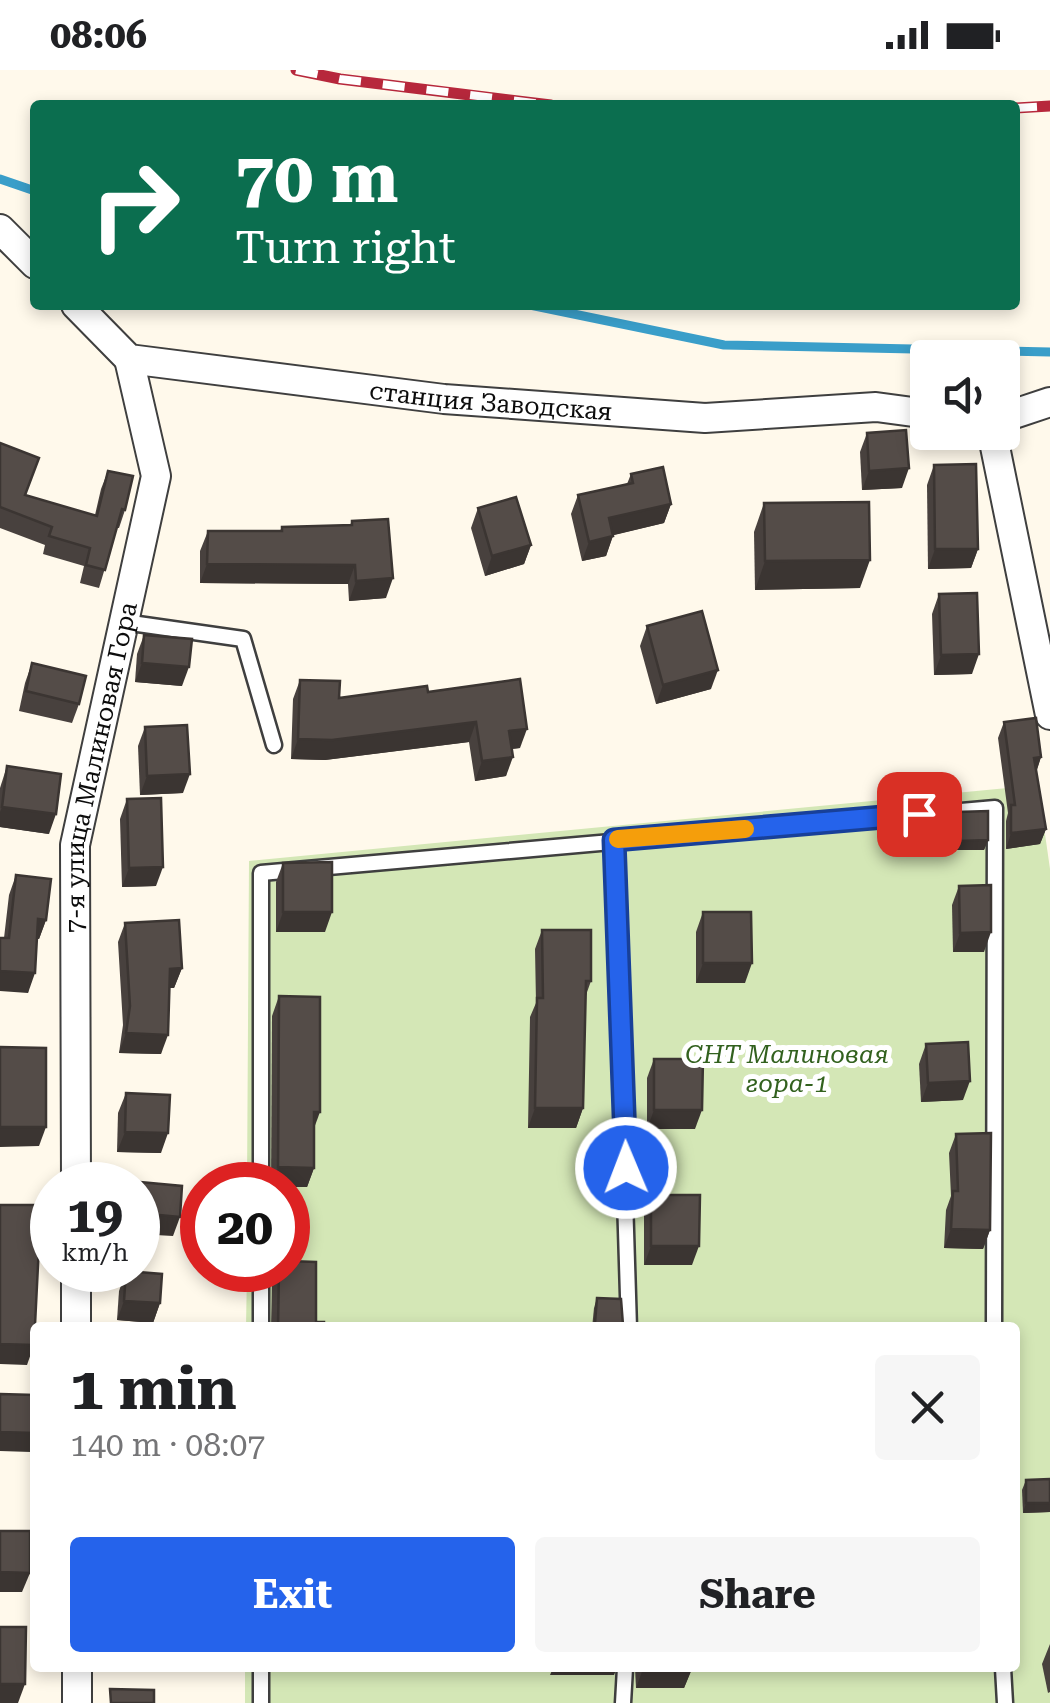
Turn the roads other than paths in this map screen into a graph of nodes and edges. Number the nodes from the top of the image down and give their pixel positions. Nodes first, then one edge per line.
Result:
1 (0, 229) edge
2 (30, 259) edge
3 (81, 310) edge
4 (130, 359) junction
5 (1050, 402) edge
6 (910, 412) edge
7 (1020, 412) edge
8 (996, 450) edge
9 (124, 622) junction
10 (1050, 716) edge
11 (274, 745) dead end
12 (614, 840) junction
13 (76, 1162) edge
14 (260, 1162) edge
15 (76, 1292) edge
16 (260, 1292) edge
17 (76, 1322) edge
18 (260, 1322) edge
19 (628, 1322) edge
20 (994, 1322) edge
21 (77, 1672) edge
22 (260, 1672) edge
23 (625, 1672) edge
24 (1003, 1672) edge
25 (77, 1703) edge
26 (260, 1703) edge
27 (622, 1703) edge
28 (1005, 1703) edge

1 - 2 street
3 - 4 street
4 - 6 street, станция Заводская
4 - 9 street, 7-я улица Малиновая Гора
5 - 7 street
8 - 10 street
9 - 11 lane
9 - 13 street, 7-я улица Малиновая Гора
12 - 14 lane
12 - 19 lane
12 - 20 lane
15 - 17 street
16 - 18 lane
21 - 25 street
22 - 26 lane
23 - 27 lane
24 - 28 lane

